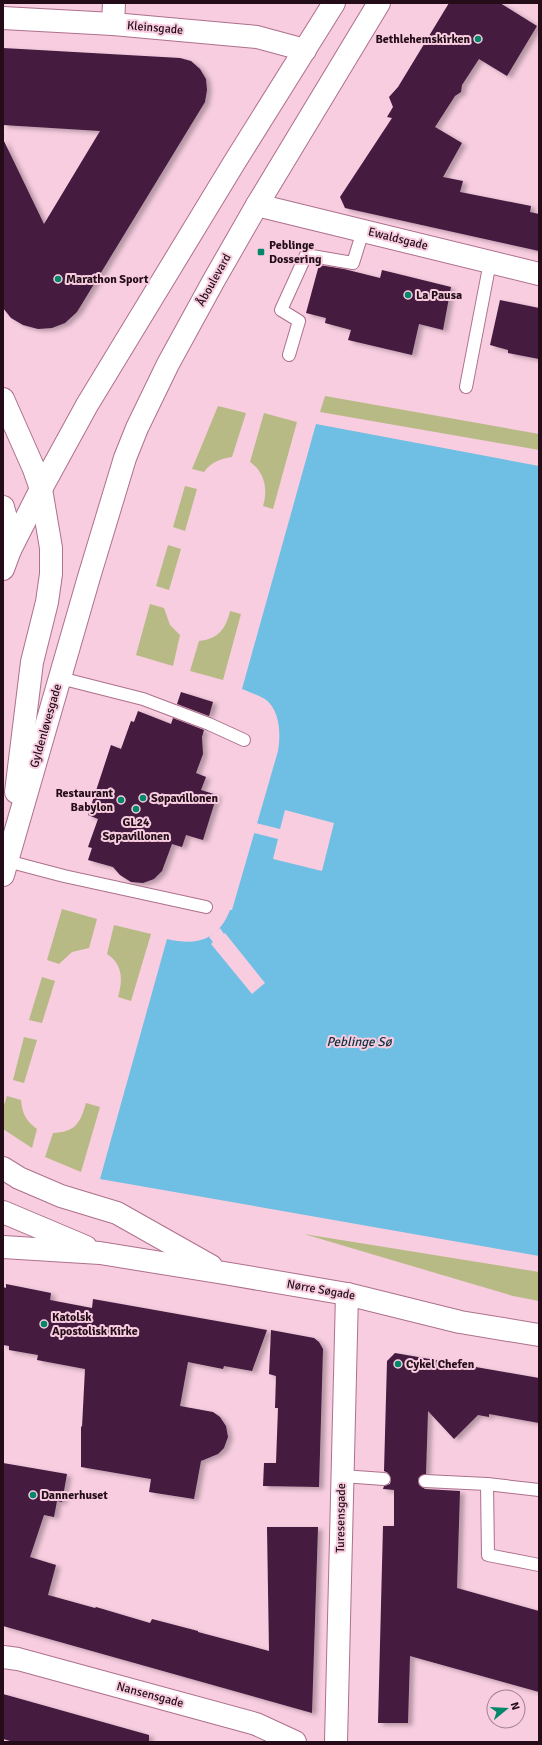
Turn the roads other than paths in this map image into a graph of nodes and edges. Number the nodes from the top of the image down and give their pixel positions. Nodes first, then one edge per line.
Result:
1 (114, 3) edge
2 (334, 3) edge
3 (379, 3) edge
4 (3, 18) edge
5 (113, 24) junction
6 (305, 50) junction
7 (257, 205) junction
8 (363, 231) junction
9 (490, 262) junction
10 (539, 274) edge
11 (289, 354) dead end
12 (466, 387) dead end
13 (3, 399) edge
14 (41, 489) junction
15 (3, 506) edge
16 (7, 560) edge
17 (89, 577) joint
18 (60, 678) junction
19 (244, 740) dead end
20 (5, 868) edge
21 (206, 907) dead end
22 (3, 1168) edge
23 (3, 1212) edge
24 (3, 1248) edge
25 (100, 1253) junction
26 (224, 1273) junction
27 (347, 1294) junction
28 (539, 1335) edge
29 (342, 1476) junction
30 (384, 1478) dead end
31 (425, 1481) dead end
32 (487, 1484) junction
33 (539, 1490) edge
34 (539, 1565) edge
35 (3, 1657) edge
36 (295, 1742) edge
37 (336, 1742) edge

1 - 5 street
2 - 6 street
3 - 7 street, Åboulevard
4 - 5 street, Kleinsgade
5 - 6 street, Kleinsgade
6 - 14 street
7 - 8 street, Ewaldsgade
7 - 17 street, Åboulevard
8 - 9 street, Ewaldsgade
8 - 11 lane
9 - 10 street, Ewaldsgade
9 - 12 lane
13 - 14 street
14 - 16 street
14 - 20 street
15 - 16 street
17 - 18 street, Gyldenløvesgade
18 - 19 lane
18 - 20 street, Gyldenløvesgade
20 - 21 lane
22 - 26 street
23 - 25 street, Nørre Søgade
24 - 25 street, Nørre Søgade
25 - 26 street, Nørre Søgade
26 - 27 street, Nørre Søgade
27 - 28 street, Nørre Søgade
27 - 29 street, Turesensgade
29 - 30 lane
29 - 37 street, Turesensgade
31 - 32 lane
32 - 33 lane
32 - 34 lane
35 - 36 street, Nansensgade

